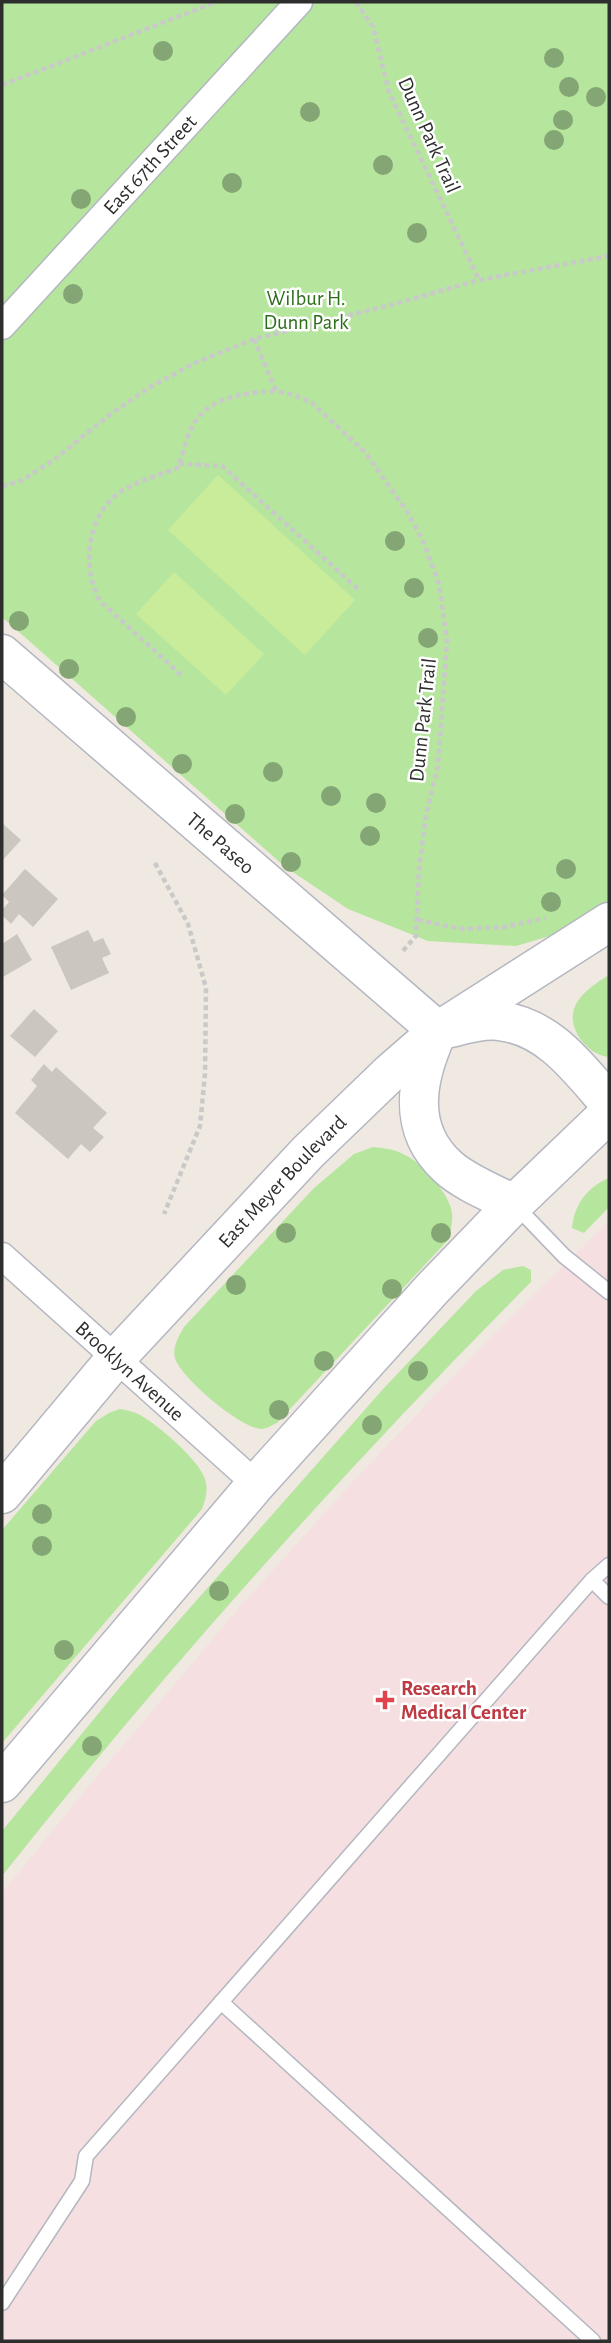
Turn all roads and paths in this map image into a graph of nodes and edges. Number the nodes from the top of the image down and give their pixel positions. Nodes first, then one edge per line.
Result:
1 (216, 2) edge
2 (299, 2) edge
3 (356, 2) edge
4 (2, 85) edge
5 (609, 257) edge
6 (479, 280) junction
7 (2, 326) edge
8 (254, 339) junction
9 (276, 391) junction
10 (179, 464) junction
11 (2, 486) edge
12 (358, 589) dead end
13 (2, 654) edge
14 (181, 675) dead end
15 (155, 863) dead end
16 (554, 916) dead end
17 (609, 922) edge
18 (438, 1031) junction
19 (609, 1103) edge
20 (609, 1113) edge
21 (514, 1204) junction
22 (164, 1214) dead end
23 (2, 1256) edge
24 (609, 1292) edge
25 (116, 1358) junction
26 (256, 1484) junction
27 (2, 1494) edge
28 (609, 1565) edge
29 (592, 1580) junction
30 (609, 1597) edge
31 (2, 1783) edge
32 (221, 2002) junction
33 (2, 2303) edge
34 (593, 2341) edge

1 - 4 path
2 - 7 street, East 67th Street
3 - 6 path, Dunn Park Trail
5 - 6 path
6 - 8 path
8 - 9 path
8 - 11 path
9 - 10 path, Dunn Park Trail
9 - 16 path, Dunn Park Trail
10 - 12 path
10 - 14 path
13 - 18 main road, The Paseo
15 - 22 path
17 - 18 main road, East Meyer Boulevard
18 - 19 main road
18 - 21 main road
18 - 25 main road, East Meyer Boulevard
20 - 21 main road
21 - 24 lane
21 - 26 main road
23 - 25 street, Brooklyn Avenue
25 - 26 street, Brooklyn Avenue
25 - 27 main road, East Meyer Boulevard
26 - 31 main road
28 - 29 lane
29 - 30 lane
29 - 32 lane
32 - 33 lane
32 - 34 lane

